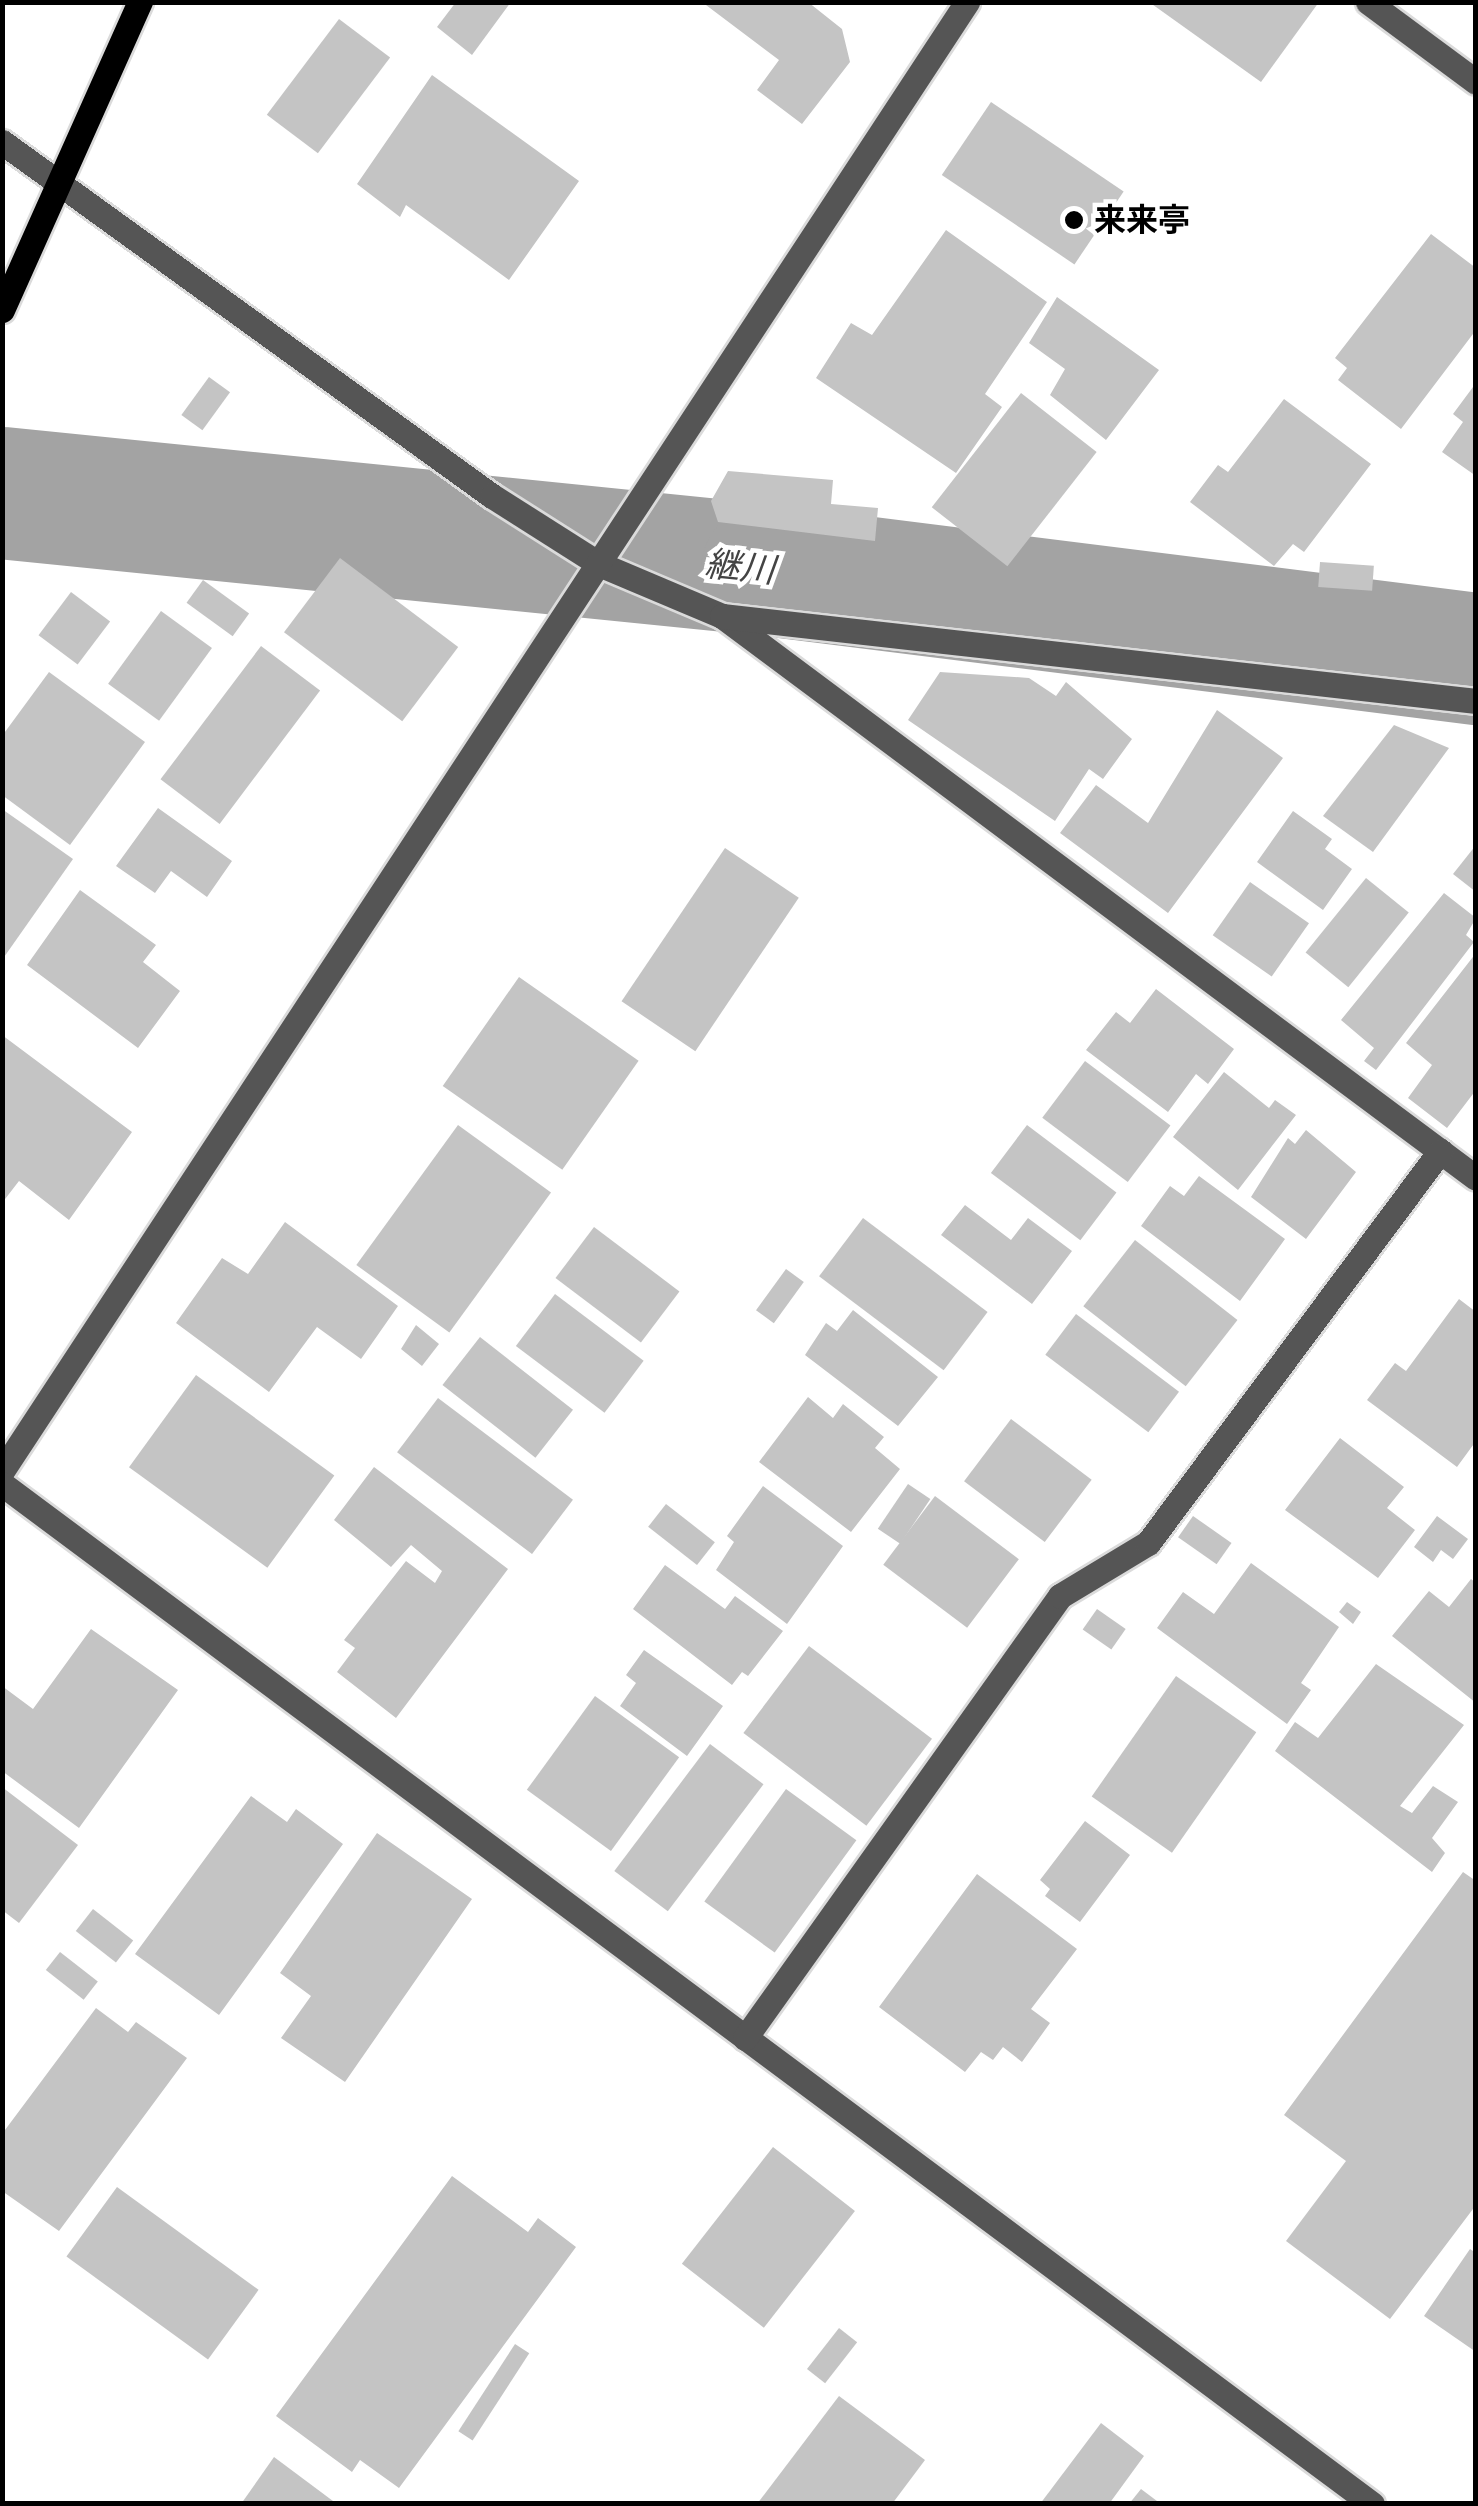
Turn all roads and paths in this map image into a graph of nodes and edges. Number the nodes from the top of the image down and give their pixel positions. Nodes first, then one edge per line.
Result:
1 (140, 2) edge
2 (967, 2) edge
3 (1375, 5) edge
4 (1476, 82) edge
5 (2, 142) edge
6 (58, 184) junction
7 (2, 310) edge
8 (599, 564) junction
9 (722, 616) junction
10 (1476, 701) edge
11 (1440, 1151) junction
12 (1476, 1178) edge
13 (2, 1471) edge
14 (2, 1484) edge
15 (745, 2038) junction
16 (1372, 2504) edge

1 - 6 main road
2 - 8 street
3 - 4 street
5 - 6 street
6 - 7 main road
6 - 8 street
8 - 9 street
8 - 13 street
9 - 10 street
9 - 11 street
11 - 12 street
11 - 15 street
14 - 15 street
15 - 16 street

